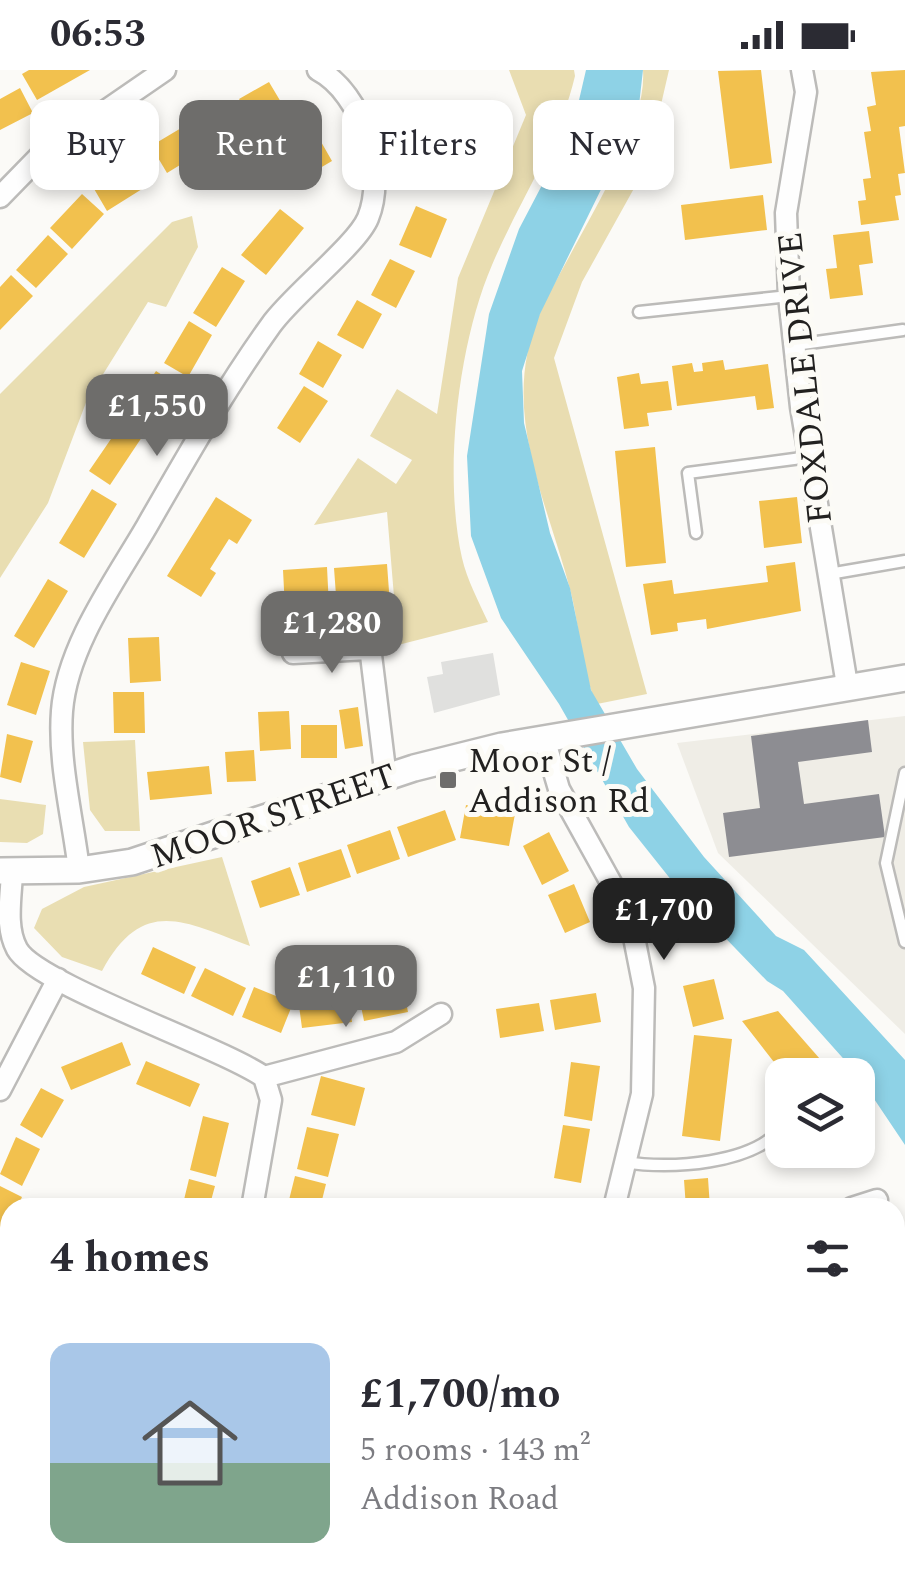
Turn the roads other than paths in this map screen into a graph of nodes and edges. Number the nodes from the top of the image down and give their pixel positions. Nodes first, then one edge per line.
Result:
1 (166, 70) edge
2 (318, 70) edge
3 (802, 70) edge
4 (0, 197) edge
5 (789, 296) junction
6 (639, 312) dead end
7 (903, 330) edge
8 (794, 346) junction
9 (809, 457) junction
10 (696, 533) dead end
11 (905, 561) edge
12 (828, 574) junction
13 (366, 614) dead end
14 (368, 648) junction
15 (293, 653) dead end
16 (905, 678) edge
17 (846, 686) junction
18 (544, 738) junction
19 (905, 773) edge
20 (386, 778) junction
21 (79, 870) junction
22 (6, 872) edge
23 (905, 942) edge
24 (58, 979) junction
25 (441, 1014) dead end
26 (264, 1077) junction
27 (0, 1090) edge
28 (765, 1144) edge
29 (626, 1162) junction
30 (254, 1198) edge
31 (617, 1198) edge

1 - 4 street
2 - 21 street
3 - 5 street, FOXDALE DRIVE
5 - 6 lane
5 - 8 street, FOXDALE DRIVE
7 - 8 lane
8 - 9 street, FOXDALE DRIVE
9 - 10 lane
9 - 12 street, FOXDALE DRIVE
11 - 12 lane
12 - 17 street, FOXDALE DRIVE
13 - 14 street
14 - 15 street
14 - 20 street
16 - 17 street
17 - 18 street, MOOR STREET
18 - 20 street, MOOR STREET
18 - 29 street
19 - 23 lane
20 - 21 street, MOOR STREET
21 - 22 street, MOOR STREET
22 - 24 street
24 - 26 street
24 - 27 street
25 - 26 street
26 - 30 street
28 - 29 lane
29 - 31 street

